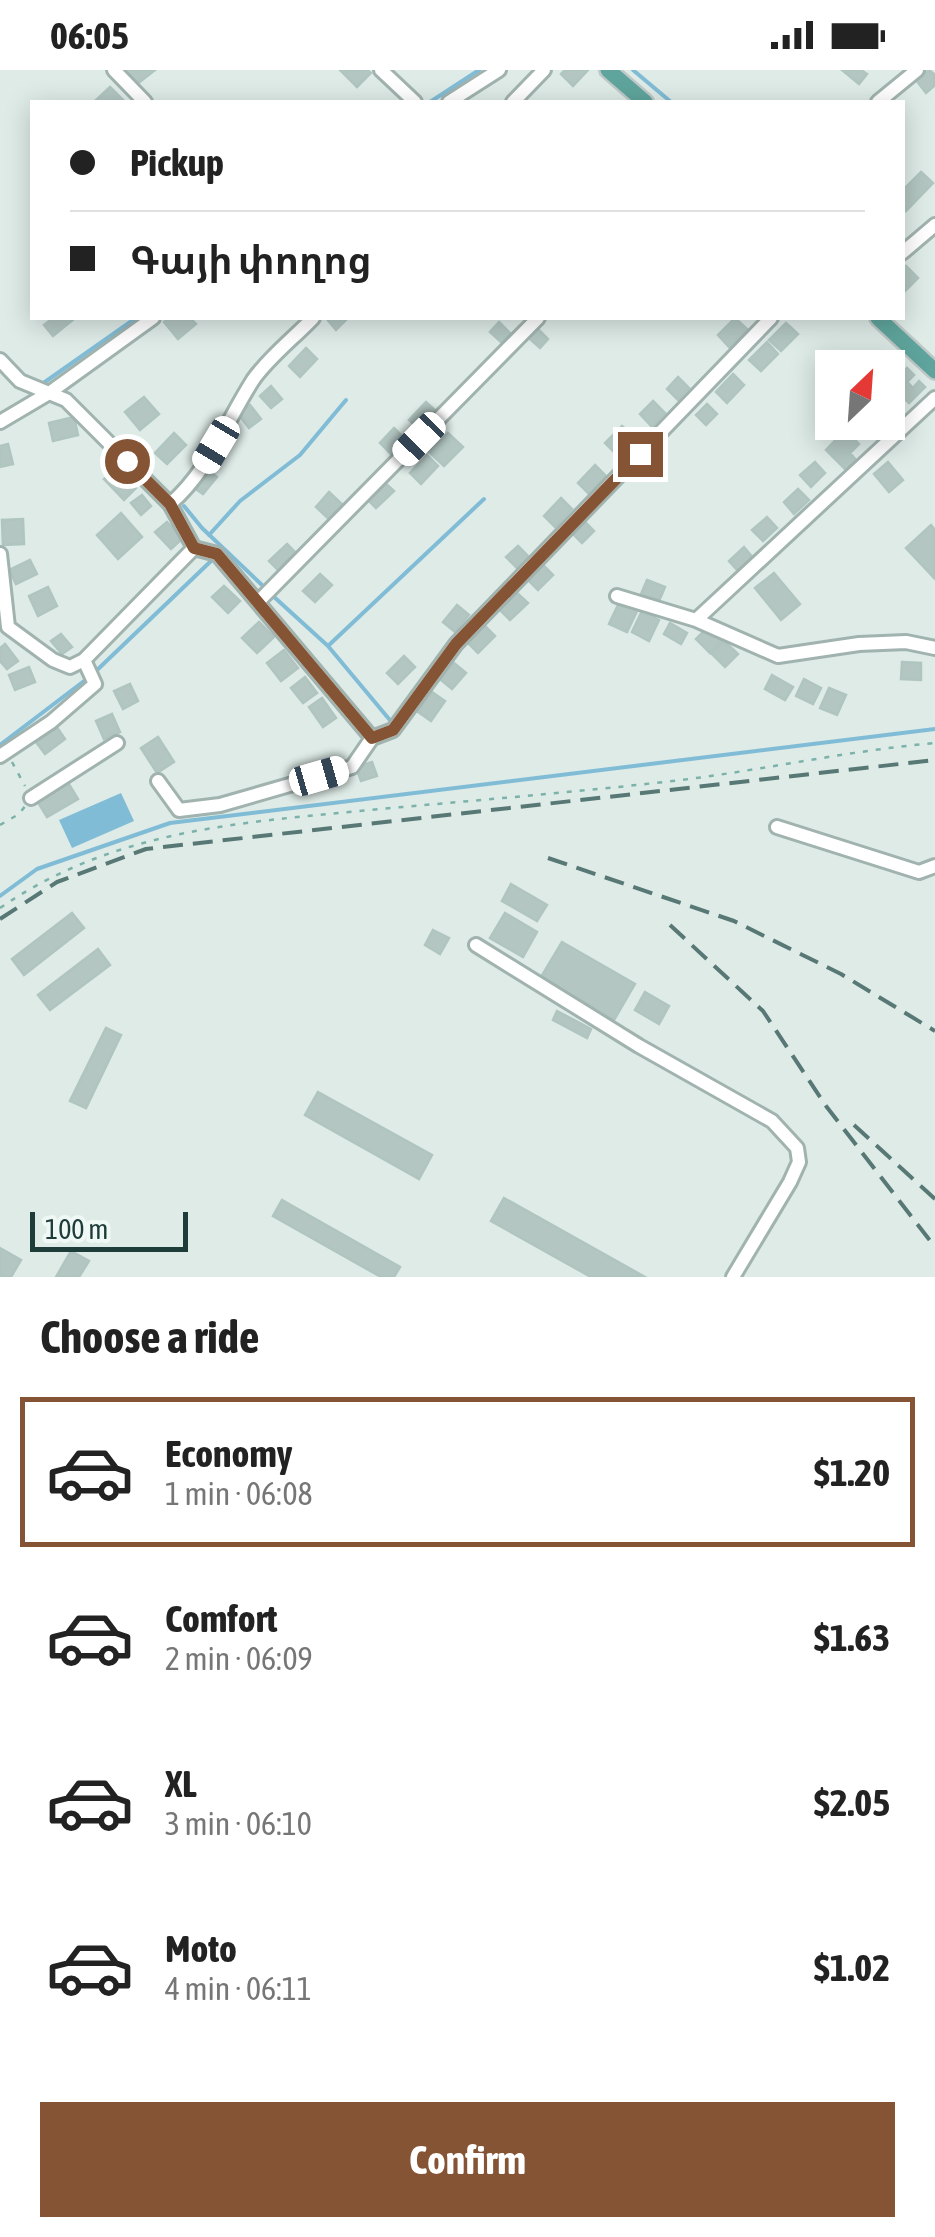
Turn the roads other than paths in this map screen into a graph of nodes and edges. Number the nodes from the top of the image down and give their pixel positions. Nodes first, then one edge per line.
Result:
1 (114, 70) edge
2 (381, 70) edge
3 (499, 70) edge
4 (544, 70) edge
5 (608, 70) edge
6 (916, 70) edge
7 (143, 100) edge
8 (413, 100) edge
9 (452, 100) edge
10 (515, 100) edge
11 (643, 100) edge
12 (880, 100) edge
13 (935, 225) edge
14 (905, 250) edge
15 (150, 320) edge
16 (311, 320) edge
17 (536, 320) edge
18 (768, 320) edge
19 (880, 320) edge
20 (0, 360) edge
21 (935, 371) edge
22 (49, 392) junction
23 (935, 398) edge
24 (0, 422) edge
25 (170, 504) junction
26 (194, 548) junction
27 (0, 554) edge
28 (617, 596) dead end
29 (259, 601) junction
30 (696, 620) junction
31 (935, 648) edge
32 (88, 671) junction
33 (372, 738) junction
34 (117, 743) dead end
35 (3, 754) edge
36 (158, 781) dead end
37 (31, 798) road end
38 (777, 827) dead end
39 (935, 866) edge
40 (476, 944) dead end
41 (733, 1277) edge

1 - 7 street
2 - 8 street
3 - 9 street
4 - 10 street
5 - 11 main road
6 - 12 street
13 - 14 street
15 - 22 street
16 - 25 street
17 - 29 street
18 - 33 street
19 - 21 main road
20 - 22 street
22 - 24 street
22 - 25 street
23 - 30 street
25 - 26 street
26 - 29 street
26 - 32 street
27 - 32 street
28 - 30 street
29 - 33 street
30 - 31 street
32 - 35 street
33 - 36 street
34 - 37 street
38 - 39 street
40 - 41 street

